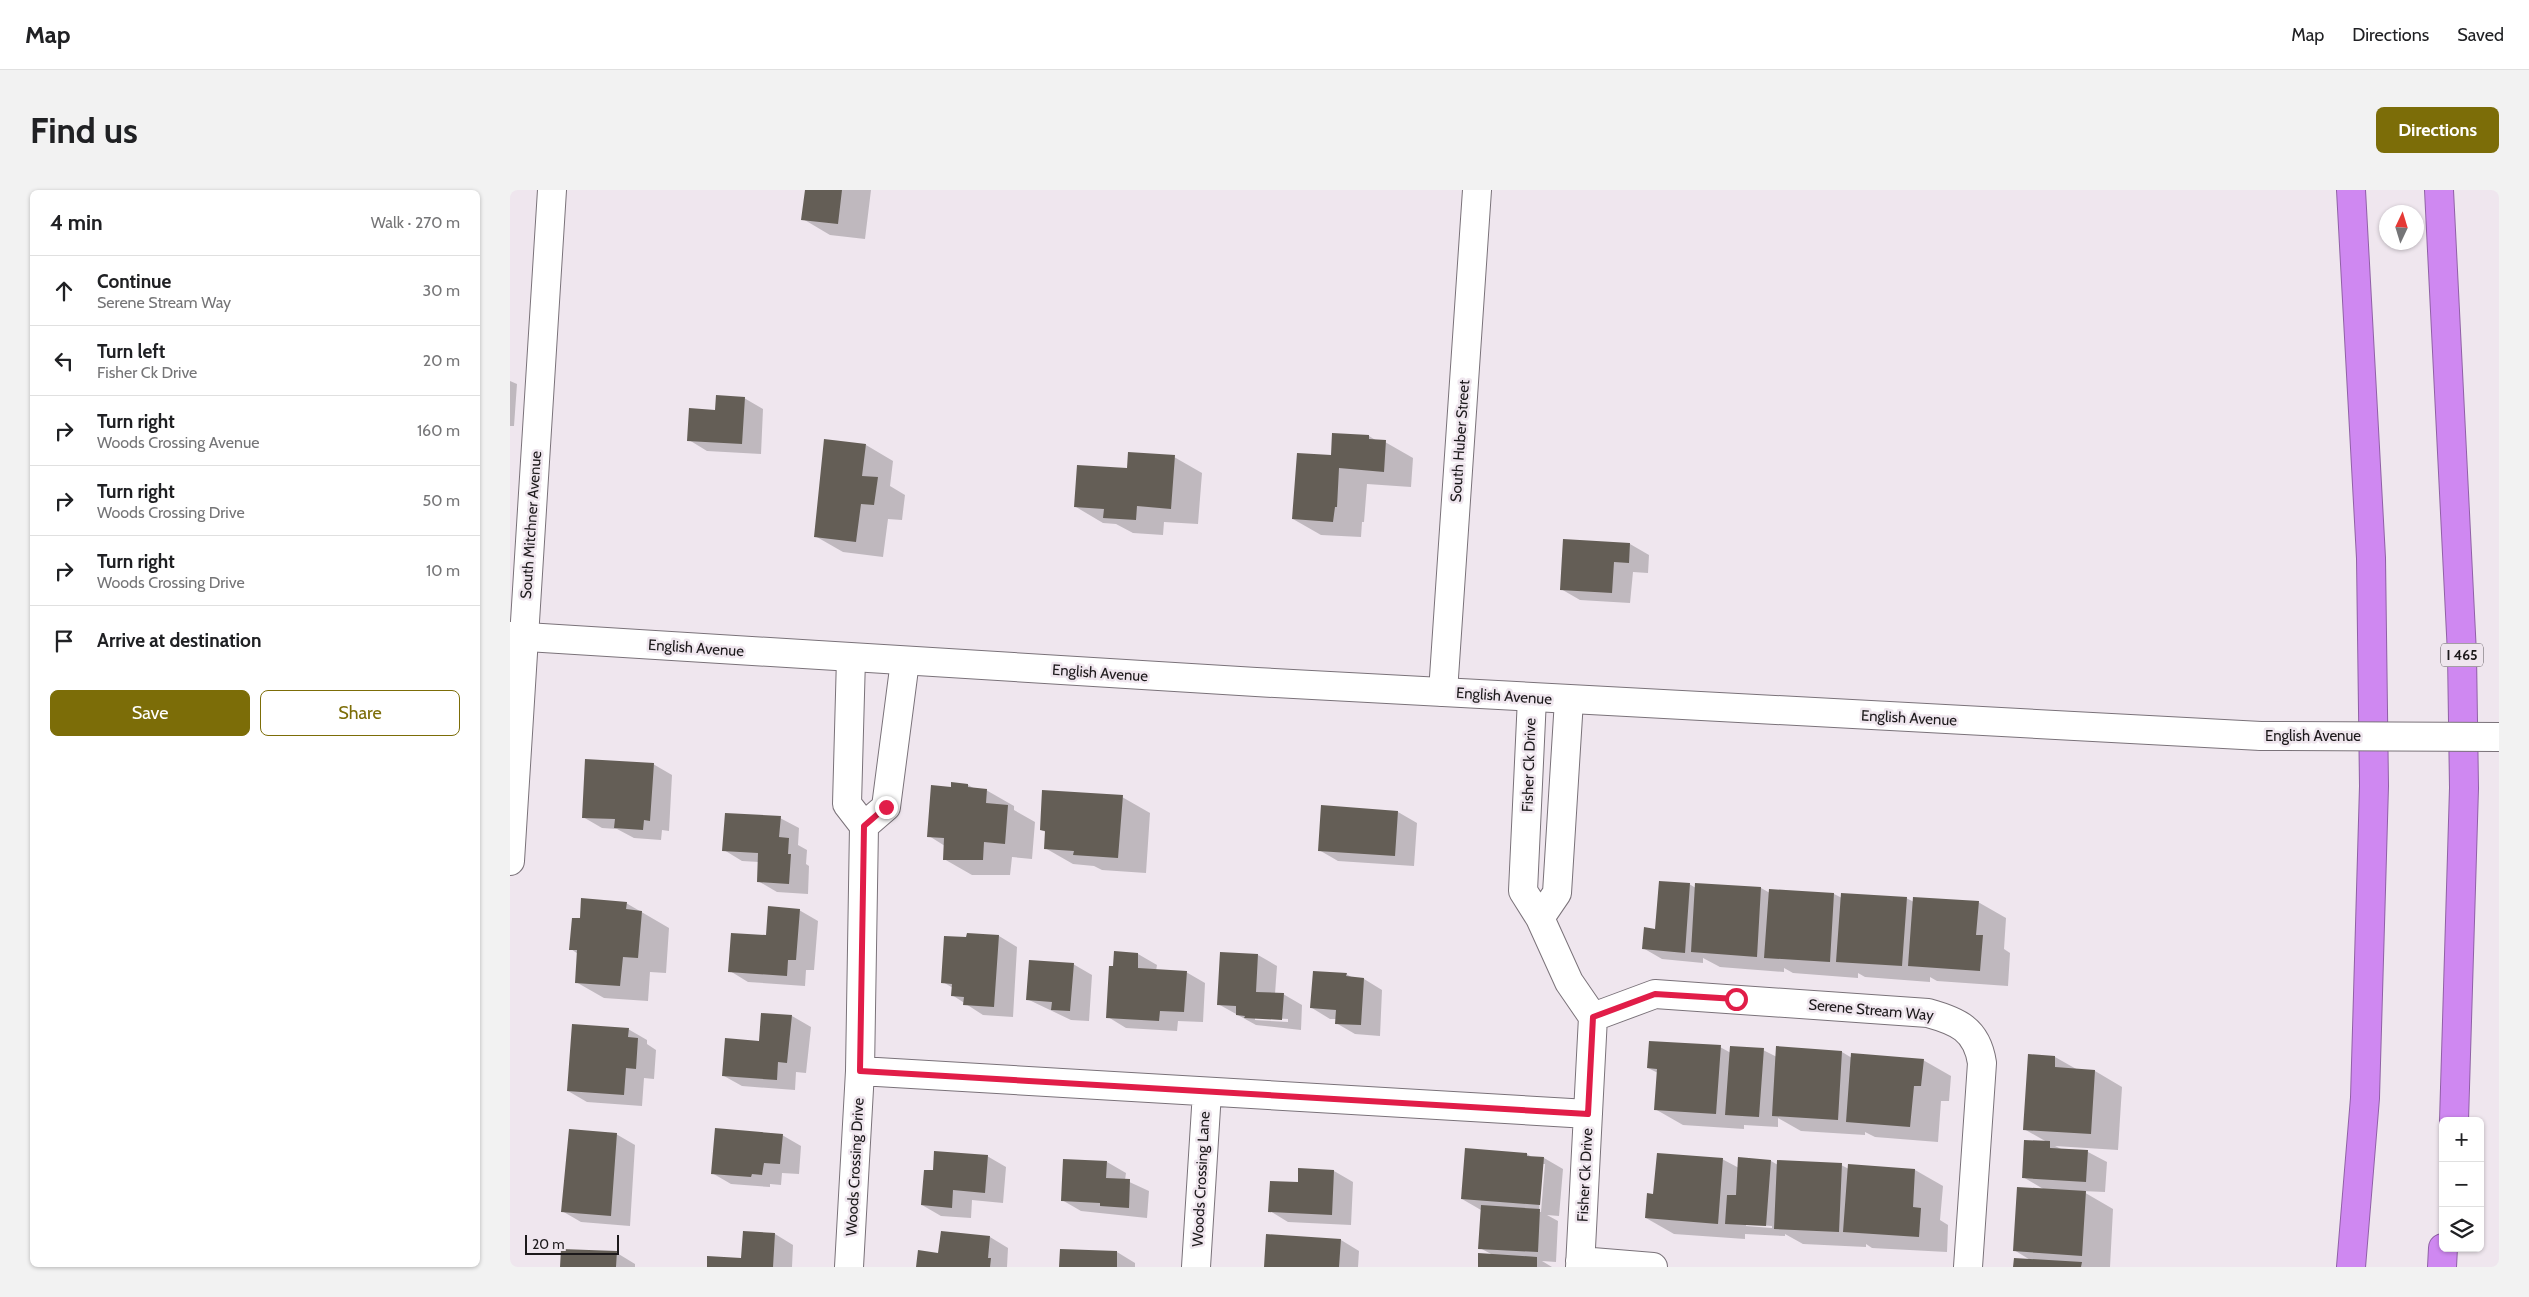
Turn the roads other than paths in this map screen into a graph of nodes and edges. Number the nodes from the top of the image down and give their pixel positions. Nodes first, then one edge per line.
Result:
1 (552, 190) edge
2 (1477, 190) edge
3 (2351, 190) edge
4 (2439, 190) edge
5 (517, 637) edge
6 (851, 658) junction
7 (905, 661) junction
8 (1443, 692) junction
9 (1532, 698) junction
10 (1569, 700) junction
11 (2499, 737) edge
12 (864, 826) junction
13 (510, 861) edge
14 (1540, 918) junction
15 (1593, 1017) junction
16 (860, 1071) junction
17 (1207, 1092) junction
18 (1588, 1114) junction
19 (2454, 1117) edge
20 (2444, 1252) edge
21 (1580, 1264) edge
22 (848, 1267) edge
23 (1196, 1267) edge
24 (1652, 1267) edge
25 (1968, 1267) edge
26 (2352, 1267) edge
27 (2442, 1267) edge

1 - 5 street, South Mitchner Avenue
2 - 8 street, South Huber Street
3 - 26 highway
4 - 19 highway, I 465
5 - 6 street, English Avenue
5 - 13 street, South Mitchner Avenue
6 - 7 street, English Avenue
6 - 12 street
7 - 8 street, English Avenue
7 - 12 street
8 - 9 street, English Avenue
9 - 10 street, English Avenue
9 - 14 street, Fisher Ck Drive
10 - 11 street, English Avenue, bridge
10 - 14 street
12 - 16 street, Woods Crossing Drive
14 - 15 street, Fisher Ck Drive
15 - 18 street, Fisher Ck Drive
15 - 25 street, Serene Stream Way
16 - 17 street
16 - 22 street, Woods Crossing Drive
17 - 18 street
17 - 23 street, Woods Crossing Lane
18 - 21 street, Fisher Ck Drive
20 - 27 highway
21 - 24 street

